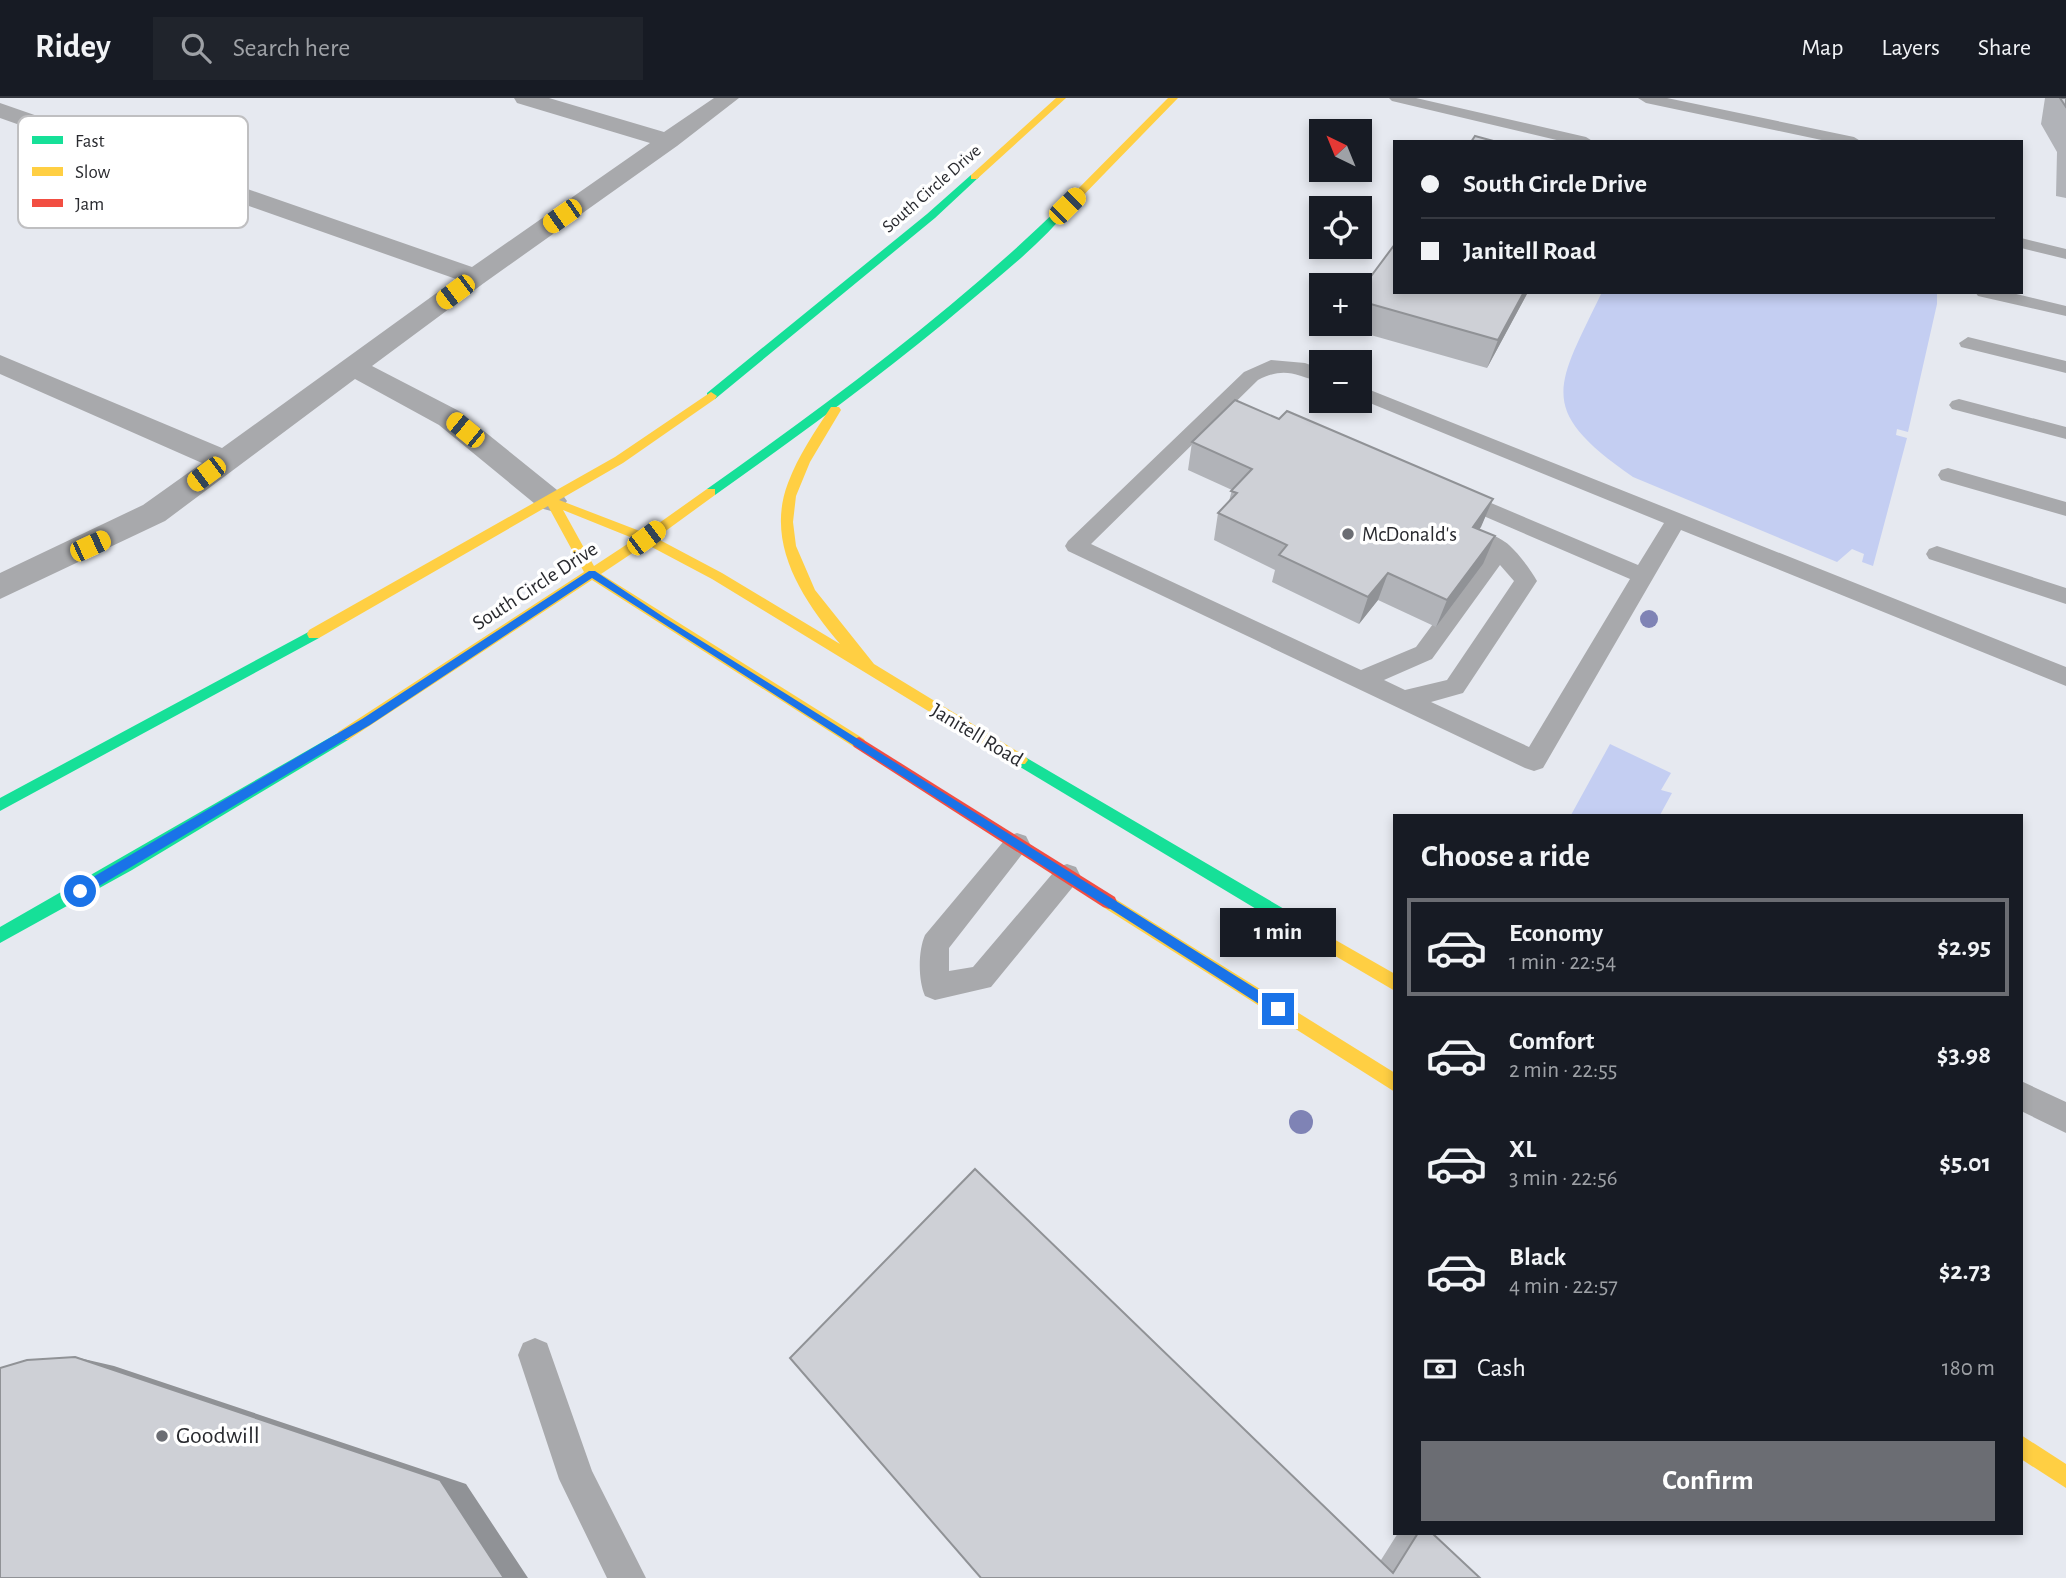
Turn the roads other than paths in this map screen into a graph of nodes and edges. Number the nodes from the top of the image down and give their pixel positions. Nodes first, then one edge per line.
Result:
1 (525, 98) edge
2 (728, 98) edge
3 (1061, 98) edge
4 (1398, 98) edge
5 (1646, 98) edge
6 (1173, 99) edge
7 (0, 110) edge
8 (18, 116) edge
9 (1577, 140) edge
10 (1845, 140) edge
11 (669, 141) junction
12 (248, 197) edge
13 (2023, 243) edge
14 (2066, 254) edge
15 (475, 277) junction
16 (1993, 294) edge
17 (2066, 311) edge
18 (1968, 343) dead end
19 (0, 364) edge
20 (353, 367) junction
21 (2066, 367) edge
22 (1309, 371) edge
23 (843, 397) junction
24 (1372, 397) edge
25 (1227, 400) junction
26 (1959, 405) dead end
27 (1252, 410) edge
28 (1208, 418) junction
29 (1233, 429) edge
30 (2066, 433) edge
31 (224, 461) junction
32 (1948, 475) dead end
33 (1441, 490) edge
34 (551, 501) junction
35 (2066, 509) edge
36 (1436, 520) edge
37 (1676, 520) junction
38 (646, 538) junction
39 (1500, 549) junction
40 (1937, 554) dead end
41 (592, 573) junction
42 (1643, 576) junction
43 (0, 587) edge
44 (2066, 596) edge
45 (873, 673) junction
46 (2066, 677) edge
47 (1360, 680) junction
48 (1403, 699) junction
49 (0, 805) edge
50 (1017, 844) junction
51 (1067, 875) junction
52 (0, 936) edge
53 (1393, 982) edge
54 (1393, 1082) edge
55 (2023, 1096) edge
56 (2066, 1118) edge
57 (536, 1355) dead end
58 (2023, 1447) edge
59 (2066, 1477) edge
60 (627, 1578) edge

1 - 11 street
2 - 11 street
3 - 34 main road, South Circle Drive
4 - 9 lane
5 - 10 lane
6 - 23 main road, South Circle Drive
7 - 8 street
11 - 15 street
12 - 15 street
13 - 14 lane
15 - 20 street
16 - 17 lane
18 - 21 lane
19 - 31 street
20 - 31 street
20 - 34 street, Janitell Road
22 - 25 lane
23 - 38 main road, South Circle Drive
23 - 45 main road
24 - 37 lane
25 - 27 lane
25 - 28 lane
26 - 30 lane
28 - 29 lane
28 - 47 lane
31 - 43 street
32 - 35 lane
33 - 42 lane
34 - 38 main road, Janitell Road
34 - 41 main road, Janitell Road
34 - 49 main road, South Circle Drive
36 - 39 lane
37 - 42 lane
37 - 46 lane
38 - 41 main road, South Circle Drive
38 - 45 main road, Janitell Road
39 - 47 lane
39 - 48 lane
40 - 44 lane
41 - 50 main road, Janitell Road
41 - 52 main road, South Circle Drive
42 - 48 lane
45 - 53 main road, Janitell Road
47 - 48 lane
50 - 51 main road, Janitell Road
50 - 51 lane
51 - 54 main road, Janitell Road
55 - 56 lane
57 - 60 lane
58 - 59 main road

